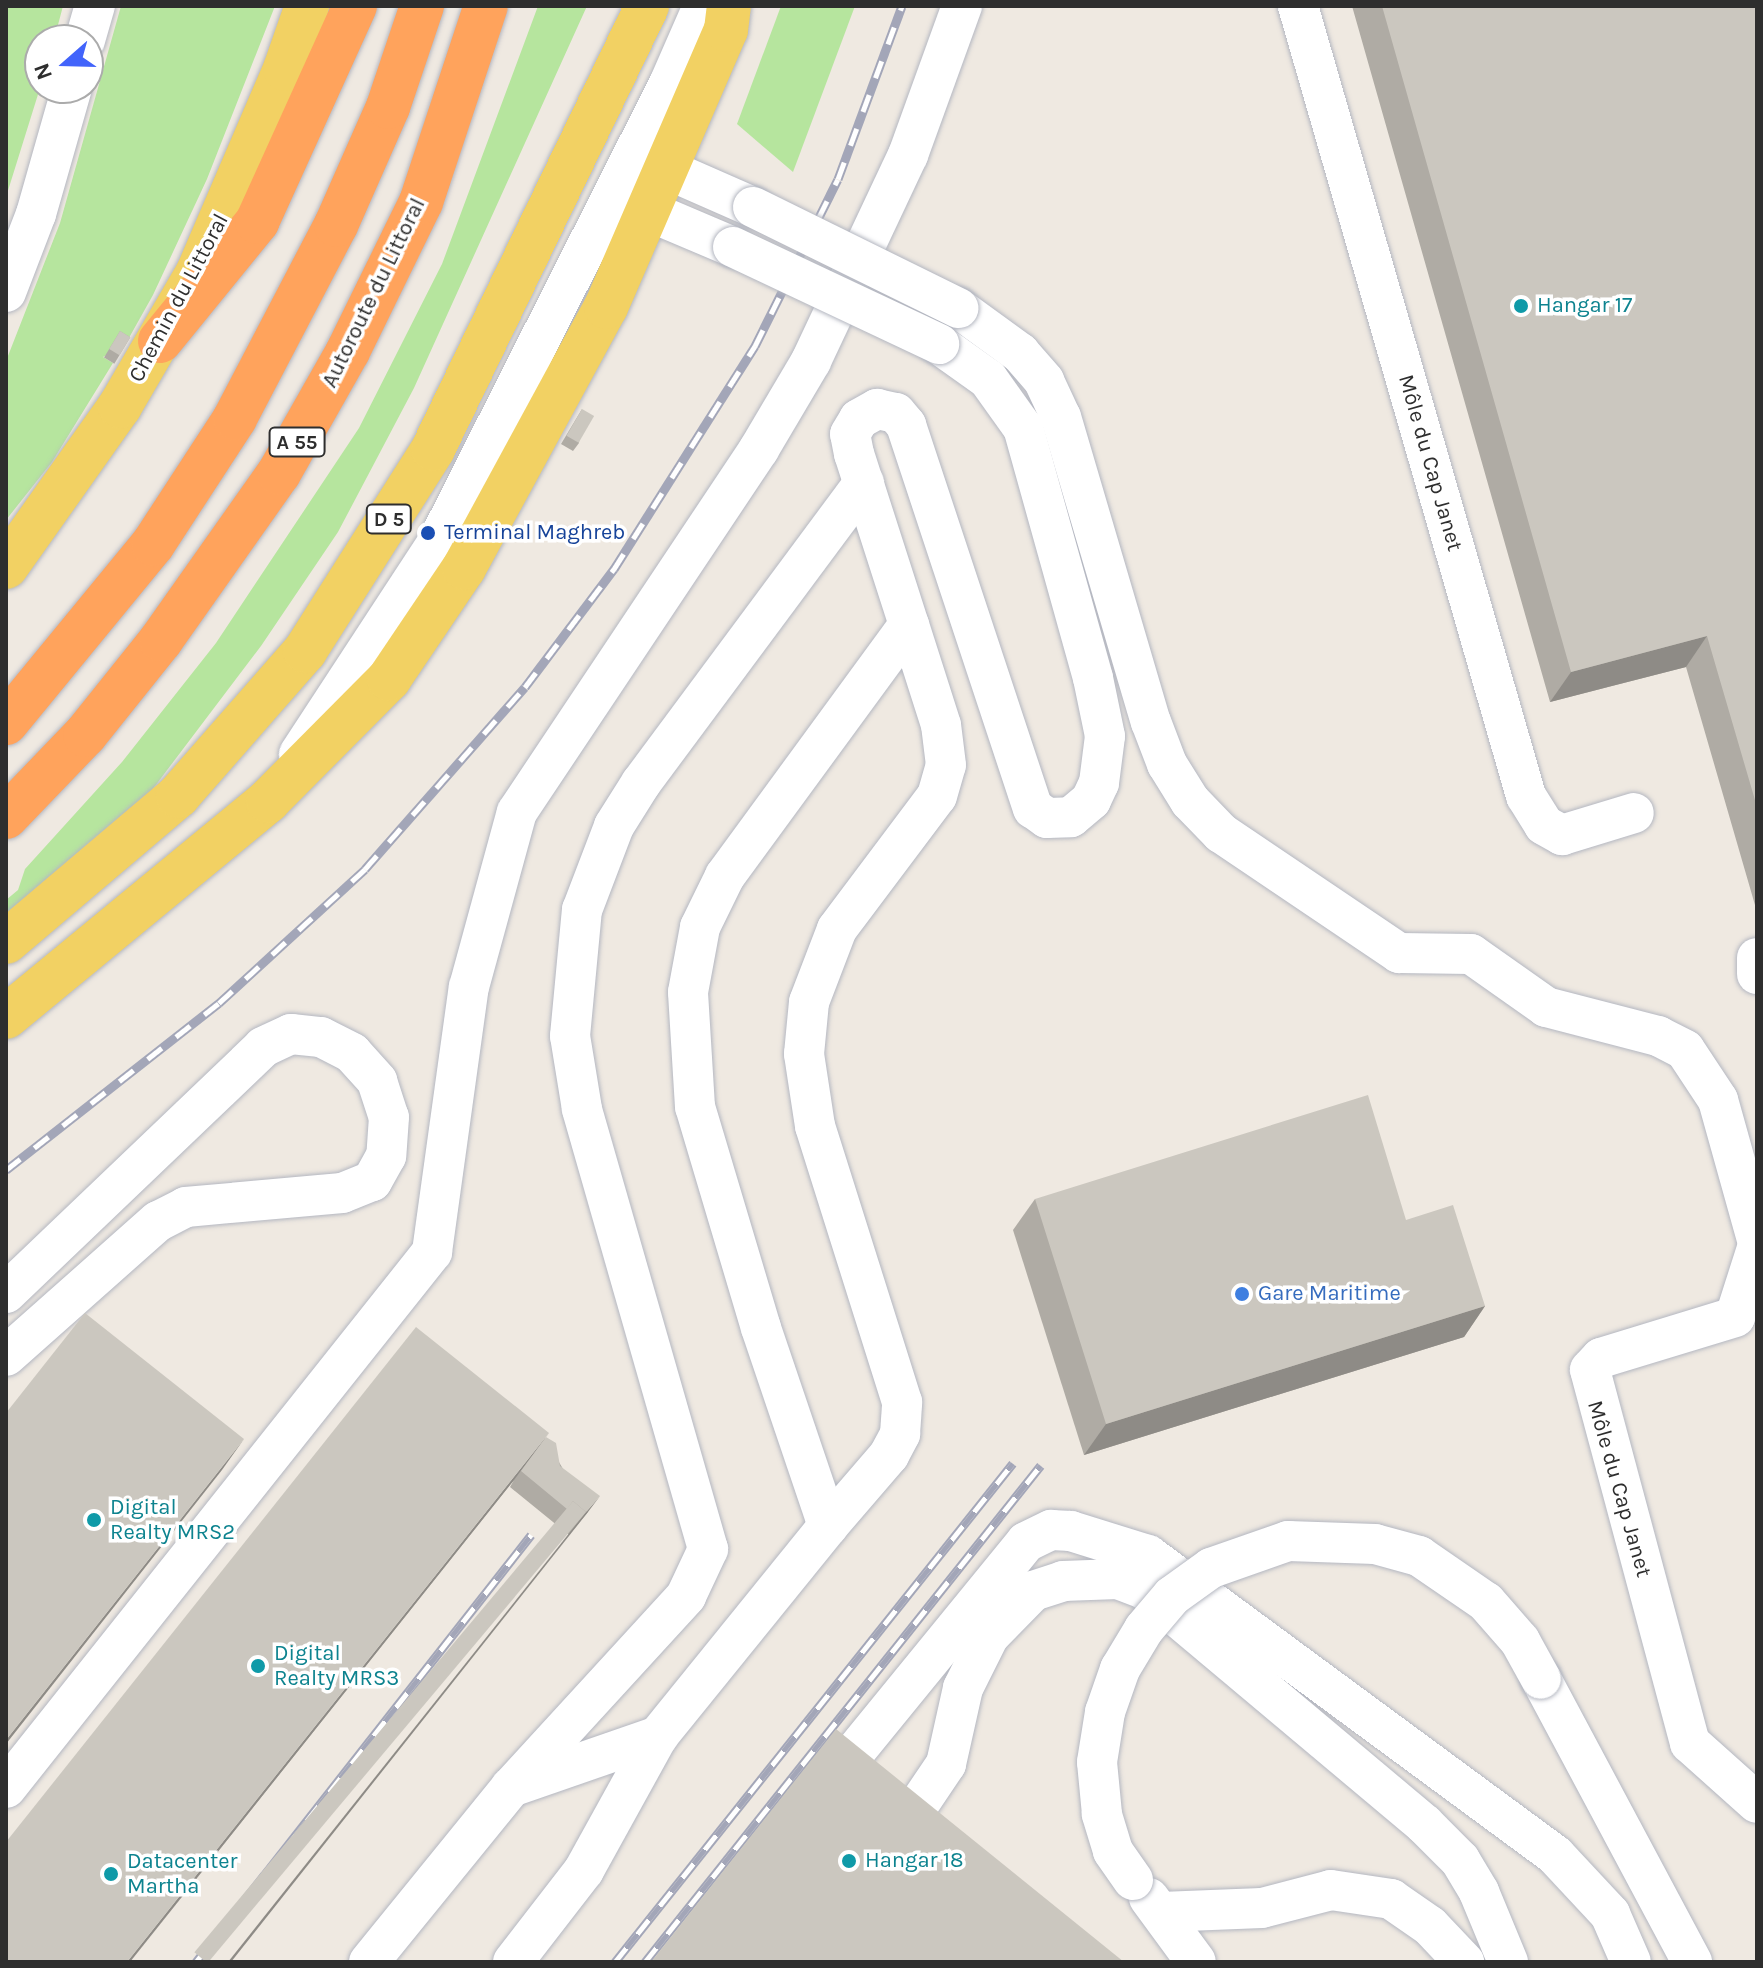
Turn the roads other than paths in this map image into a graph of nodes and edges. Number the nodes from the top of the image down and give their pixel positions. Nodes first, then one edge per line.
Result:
1 (307, 6) edge
2 (355, 6) edge
3 (422, 6) edge
4 (486, 6) edge
5 (647, 6) edge
6 (962, 6) edge
7 (1298, 6) edge
8 (726, 12) edge
9 (67, 104) edge
10 (664, 168) junction
11 (633, 194) junction
12 (6, 292) edge
13 (160, 341) junction
14 (864, 483) junction
15 (6, 567) edge
16 (909, 625) junction
17 (1151, 722) junction
18 (6, 723) edge
19 (1105, 736) junction
20 (1634, 813) dead end
21 (6, 817) edge
22 (6, 942) edge
23 (1757, 958) edge
24 (1757, 974) edge
25 (6, 1017) edge
26 (1757, 1240) edge
27 (1757, 1248) edge
28 (6, 1293) edge
29 (6, 1356) edge
30 (828, 1526) junction
31 (658, 1736) junction
32 (845, 1764) edge
33 (511, 1787) junction
34 (6, 1788) edge
35 (1757, 1803) edge
36 (917, 1807) edge
37 (1161, 1912) junction
38 (369, 1962) edge
39 (513, 1962) edge
40 (1196, 1962) edge
41 (1464, 1962) edge
42 (1508, 1962) edge
43 (1631, 1962) edge
44 (1692, 1962) edge

1 - 13 main road, Chemin du Littoral
2 - 13 highway
3 - 18 highway, A 55
4 - 21 highway, Autoroute du Littoral / A 55
5 - 22 main road, D 5
6 - 34 street
7 - 20 street, Môle du Cap Janet
8 - 10 main road
8 - 11 street
9 - 12 street
10 - 11 main road
10 - 17 street, bridge
11 - 19 street, bridge
11 - 25 main road
13 - 15 main road, Chemin du Littoral
14 - 16 street
14 - 19 street
14 - 33 street
16 - 30 street
16 - 30 street
17 - 19 street
17 - 26 street
23 - 24 street
27 - 35 street, Môle du Cap Janet
28 - 29 street
30 - 31 street
31 - 33 street
31 - 39 street
32 - 43 street
33 - 38 street
36 - 42 street
37 - 40 street
37 - 41 street
37 - 44 street, bridge

